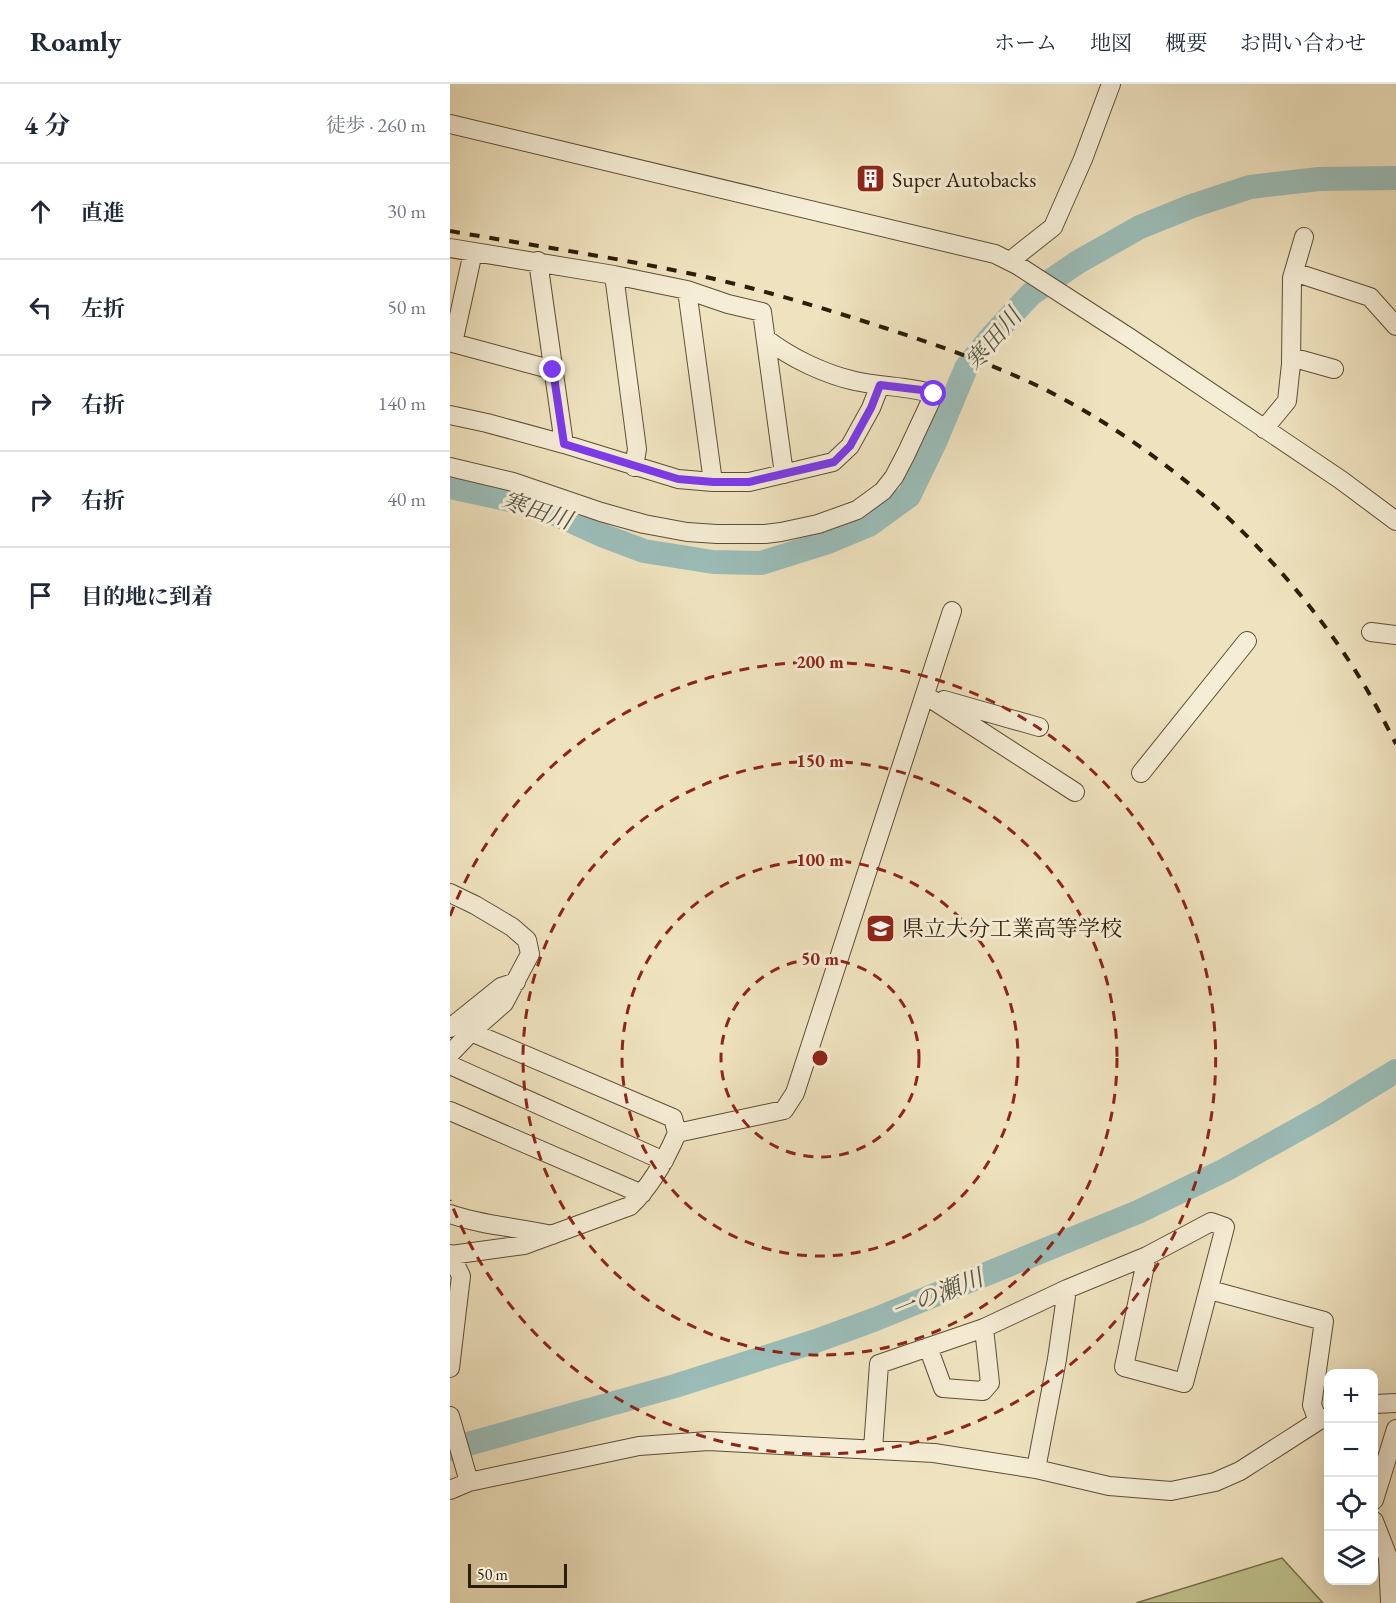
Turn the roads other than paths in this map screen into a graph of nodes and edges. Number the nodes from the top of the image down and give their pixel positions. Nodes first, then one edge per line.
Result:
1 (1111, 84) edge
2 (450, 124) edge
3 (1304, 237) dead end
4 (450, 248) edge
5 (473, 252) junction
6 (538, 261) junction
7 (1014, 263) junction
8 (1294, 272) junction
9 (614, 275) junction
10 (687, 290) junction
11 (1396, 326) edge
12 (766, 339) junction
13 (1291, 357) junction
14 (1334, 369) dead end
15 (553, 370) junction
16 (880, 385) junction
17 (450, 415) edge
18 (1264, 429) junction
19 (564, 444) junction
20 (450, 467) edge
21 (634, 467) junction
22 (784, 474) junction
23 (713, 482) junction
24 (1396, 521) edge
25 (952, 611) dead end
26 (1371, 632) dead end
27 (1396, 635) edge
28 (1247, 641) dead end
29 (925, 695) junction
30 (1039, 728) dead end
31 (1141, 773) dead end
32 (1075, 792) dead end
33 (450, 893) edge
34 (516, 982) junction
35 (450, 1028) edge
36 (471, 1032) junction
37 (450, 1054) edge
38 (450, 1065) edge
39 (450, 1111) edge
40 (677, 1132) junction
41 (664, 1161) junction
42 (642, 1194) junction
43 (450, 1214) edge
44 (554, 1235) junction
45 (451, 1254) edge
46 (1147, 1256) junction
47 (1067, 1289) junction
48 (1210, 1290) junction
49 (984, 1328) junction
50 (928, 1347) junction
51 (450, 1368) edge
52 (1396, 1403) edge
53 (1378, 1404) edge
54 (450, 1416) edge
55 (1323, 1419) edge
56 (1396, 1429) edge
57 (873, 1449) junction
58 (1036, 1469) junction
59 (467, 1475) junction
60 (1378, 1487) edge
61 (450, 1490) edge
62 (1378, 1525) edge
63 (1378, 1531) edge
64 (1396, 1537) edge
65 (1390, 1603) edge

1 - 7 street
2 - 7 street
3 - 8 street
4 - 5 street
5 - 6 street
5 - 15 street
6 - 9 street
6 - 15 street
7 - 18 street
8 - 11 street
8 - 13 street
9 - 10 street
9 - 21 street
10 - 12 street
10 - 23 street
12 - 16 street
12 - 22 street
13 - 14 street
13 - 18 street
15 - 19 street
16 - 20 street
16 - 22 street
17 - 19 street
18 - 24 street
19 - 21 street
21 - 23 street
22 - 23 street
25 - 29 street
26 - 27 street
28 - 31 street
29 - 30 street
29 - 32 street
29 - 40 street
33 - 34 street
34 - 35 street
34 - 36 street
36 - 37 street
36 - 40 street
38 - 41 street
39 - 42 street
40 - 41 street
41 - 42 street
42 - 44 street
43 - 44 street
44 - 45 street
45 - 51 street
46 - 47 street
46 - 48 street
46 - 48 street
47 - 49 street
47 - 58 street
48 - 55 street
49 - 50 street
49 - 50 street
50 - 57 street
52 - 53 street
54 - 59 street
55 - 58 street
56 - 60 street
57 - 58 street
57 - 59 street
59 - 61 street
62 - 64 street
63 - 65 street

